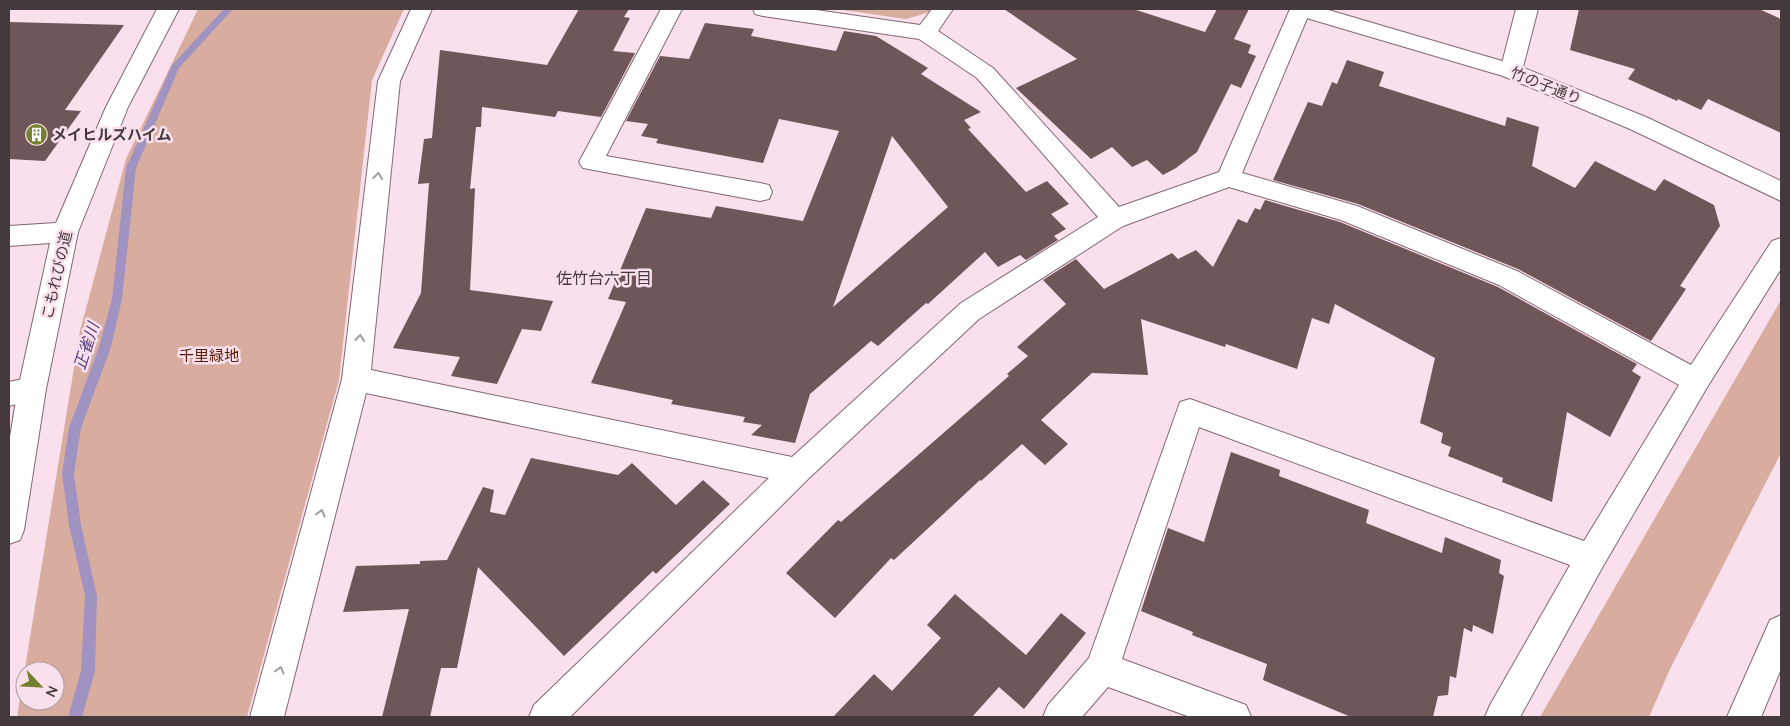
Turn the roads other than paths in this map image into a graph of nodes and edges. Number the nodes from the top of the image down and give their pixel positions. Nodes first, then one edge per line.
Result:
1 (168, 9) edge
2 (421, 9) edge
3 (671, 9) edge
4 (763, 9) edge
5 (943, 9) edge
6 (1301, 9) edge
7 (1527, 9) edge
8 (925, 33) junction
9 (1511, 71) junction
10 (1228, 178) junction
11 (760, 192) dead end
12 (1781, 192) edge
13 (1114, 219) junction
14 (65, 232) junction
15 (9, 236) edge
16 (1781, 248) edge
17 (356, 379) junction
18 (1696, 381) junction
19 (21, 392) edge
20 (797, 471) junction
21 (9, 530) edge
22 (1591, 558) junction
23 (1781, 630) edge
24 (1102, 668) junction
25 (267, 717) edge
26 (546, 717) edge
27 (1060, 717) edge
28 (1234, 717) edge
29 (1502, 717) edge
30 (1744, 717) edge

1 - 14 street, こもれびの道
17 -> 2 street
3 - 11 street
4 - 8 street
5 - 8 street
6 - 9 street, 竹の子通り
6 - 10 street
7 - 9 street
8 - 13 street
9 - 12 street, 竹の子通り
10 - 13 street
10 - 18 street
13 - 20 street
14 - 15 street
14 - 19 street, こもれびの道
16 - 18 street
17 - 20 street
25 -> 17 street
18 - 22 street
19 - 21 street, こもれびの道
20 - 26 street
22 - 24 street
22 - 29 street
23 - 30 street
24 - 27 street
24 - 28 street

